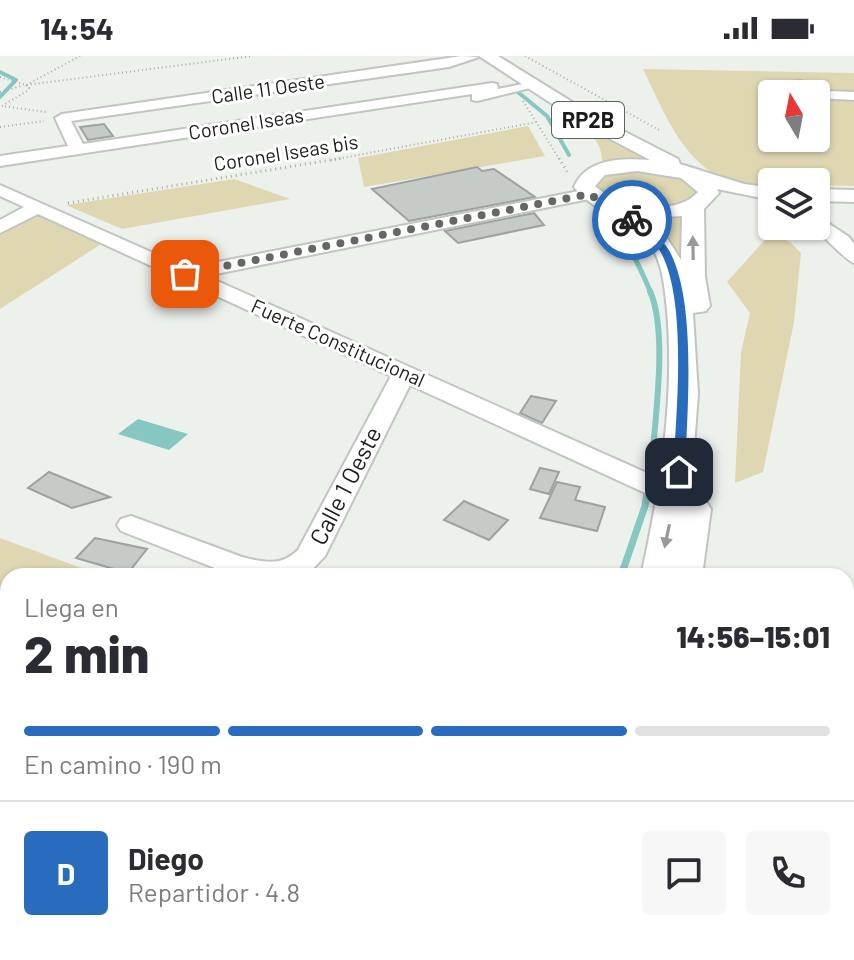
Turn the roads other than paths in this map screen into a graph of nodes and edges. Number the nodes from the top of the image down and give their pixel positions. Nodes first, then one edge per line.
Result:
1 (472, 56) edge
2 (487, 56) edge
3 (442, 60) edge
4 (525, 94) junction
5 (830, 94) edge
6 (854, 96) edge
7 (457, 100) dead end
8 (78, 150) junction
9 (0, 161) edge
10 (694, 176) junction
11 (0, 190) edge
12 (758, 192) edge
13 (592, 194) junction
14 (830, 195) edge
15 (758, 196) edge
16 (854, 196) edge
17 (699, 203) junction
18 (38, 207) junction
19 (0, 227) edge
20 (830, 231) edge
21 (854, 257) edge
22 (185, 274) junction
23 (404, 373) junction
24 (675, 496) junction
25 (131, 525) dead end
26 (238, 568) edge
27 (296, 568) edge
28 (661, 568) edge
29 (685, 568) edge

1 - 3 street, Calle 11 Oeste
1 - 4 main road, RP2B
2 - 10 main road, RP2B
3 - 8 street, Calle 11 Oeste
3 - 8 street, Coronel Iseas
4 - 7 street
4 - 13 main road, RP2B
5 - 6 street
8 - 9 street, Coronel Iseas
10 - 12 main road
10 - 13 main road, RP2B
10 - 17 main road
11 - 18 street, Fuerte Constitucional
13 - 17 main road
13 - 22 street
13 - 24 main road
14 - 16 main road
15 - 17 main road
29 -> 17 main road
18 - 19 street
18 - 22 street, Fuerte Constitucional
20 - 21 street
22 - 23 street, Fuerte Constitucional
23 - 24 street, Fuerte Constitucional
23 - 27 street, Calle 1 Oeste
24 -> 28 main road
25 - 26 street, Calle 1 Oeste

